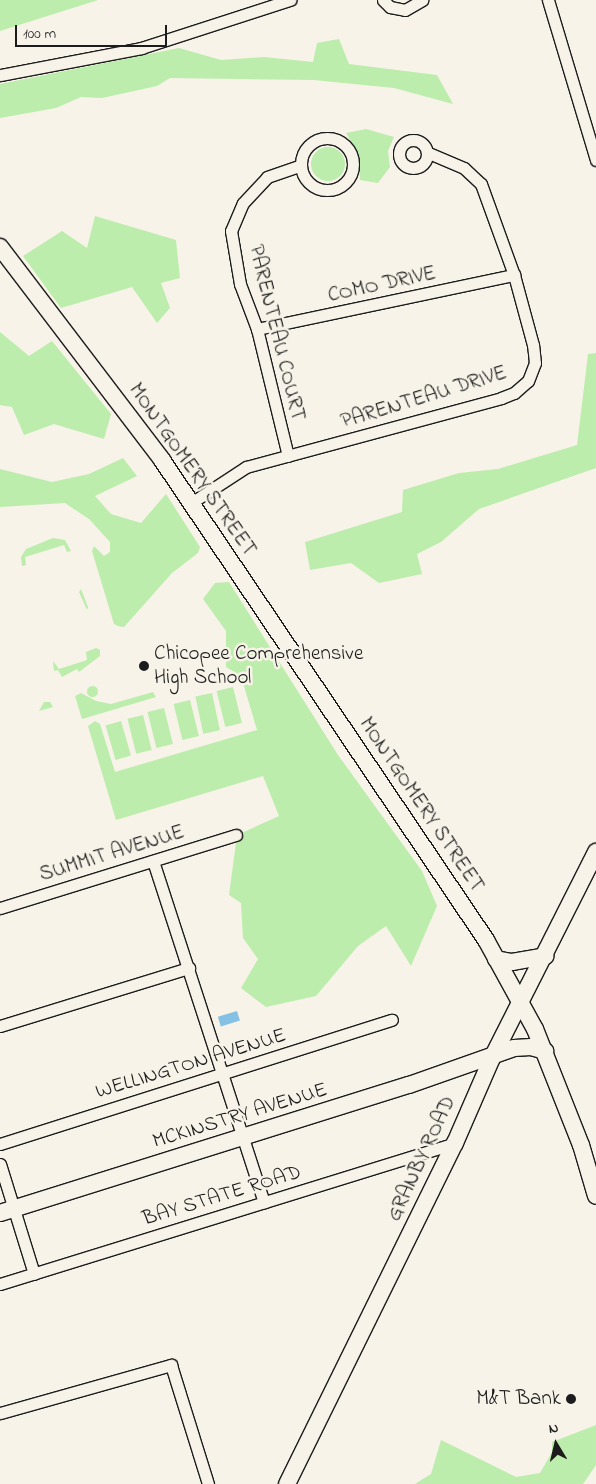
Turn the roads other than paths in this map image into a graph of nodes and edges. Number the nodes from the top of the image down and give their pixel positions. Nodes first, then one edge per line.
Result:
1 (290, 0) edge
2 (383, 0) edge
3 (422, 0) edge
4 (548, 0) edge
5 (0, 75) edge
6 (428, 153) dead end
7 (596, 160) edge
8 (302, 165) junction
9 (0, 246) edge
10 (514, 276) junction
11 (257, 329) junction
12 (288, 456) junction
13 (191, 503) junction
14 (236, 836) dead end
15 (596, 852) edge
16 (153, 861) junction
17 (0, 908) edge
18 (545, 956) junction
19 (496, 959) junction
20 (189, 968) junction
21 (521, 1004) junction
22 (392, 1020) dead end
23 (0, 1026) edge
24 (544, 1051) junction
25 (492, 1058) junction
26 (221, 1074) junction
27 (241, 1139) junction
28 (0, 1144) edge
29 (455, 1144) junction
30 (0, 1164) edge
31 (596, 1196) edge
32 (264, 1202) junction
33 (7, 1211) edge
34 (34, 1274) junction
35 (0, 1284) edge
36 (0, 1413) edge
37 (208, 1484) edge
38 (287, 1484) edge

1 - 5 street
2 - 3 street
4 - 7 street
6 - 10 street, PARENTEAU DRIVE
8 - 8 street
8 - 11 street, PARENTEAU COURT
9 - 13 main road, MONTGOMERY STREET
10 - 11 street, COMO DRIVE
10 - 12 street, PARENTEAU DRIVE
11 - 12 street, PARENTEAU COURT
12 - 13 street, PARENTEAU DRIVE
13 - 19 main road, MONTGOMERY STREET
14 - 16 street, SUMMIT AVENUE
15 - 18 main road, GRANBY ROAD
16 - 17 street, SUMMIT AVENUE
16 - 20 street
18 - 19 main road
18 - 21 main road, GRANBY ROAD
19 - 21 main road, MONTGOMERY STREET
20 - 23 street
20 - 26 street
21 - 24 main road, MONTGOMERY STREET
21 - 25 main road, GRANBY ROAD
22 - 26 street, WELLINGTON AVENUE
24 - 25 main road, MCKINSTRY AVENUE
24 - 31 main road, MONTGOMERY STREET
25 - 27 main road, MCKINSTRY AVENUE
25 - 29 main road, GRANBY ROAD
26 - 27 street
26 - 28 street, WELLINGTON AVENUE
27 - 32 street
27 - 33 main road, MCKINSTRY AVENUE
29 - 32 street, BAY STATE ROAD
29 - 38 main road, GRANBY ROAD
30 - 33 street
32 - 34 street, BAY STATE ROAD
33 - 34 street
34 - 35 street, BAY STATE ROAD
36 - 37 street

